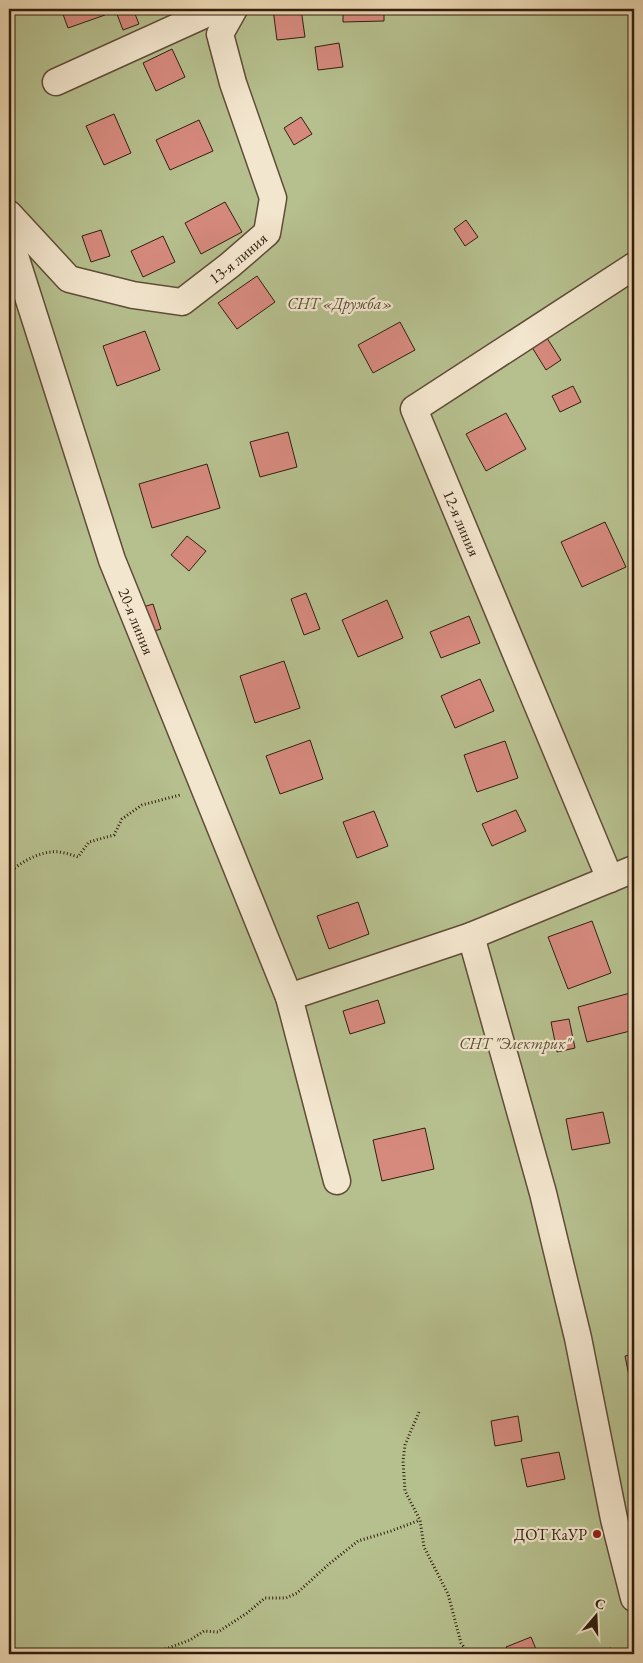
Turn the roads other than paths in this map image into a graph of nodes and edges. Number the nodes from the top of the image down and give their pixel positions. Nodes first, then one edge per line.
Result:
1 (217, 9) edge
2 (234, 9) edge
3 (56, 82) dead end
4 (9, 214) edge
5 (9, 237) edge
6 (634, 266) edge
7 (634, 869) edge
8 (610, 879) junction
9 (471, 936) junction
10 (289, 997) junction
11 (338, 1181) dead end
12 (634, 1598) edge

1 - 3 street
2 - 4 street, 13-я линия
5 - 10 street, 20-я линия
6 - 8 street, 12-я линия
7 - 8 street
8 - 9 street
9 - 10 street
9 - 12 street
10 - 11 street, 20-я линия

